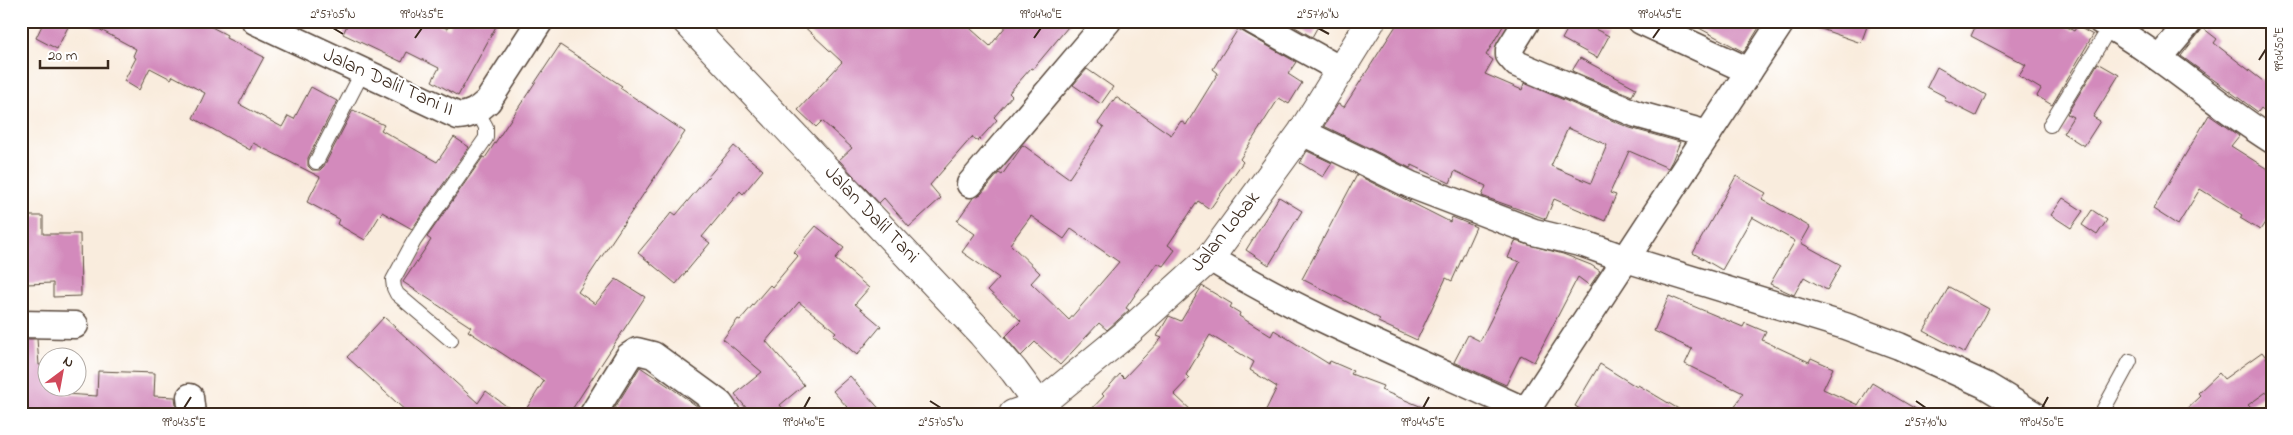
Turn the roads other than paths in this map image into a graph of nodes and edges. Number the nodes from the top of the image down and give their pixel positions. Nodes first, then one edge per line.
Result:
1 (255, 21) edge
2 (540, 21) edge
3 (686, 21) edge
4 (1108, 21) edge
5 (1253, 21) edge
6 (1371, 21) edge
7 (1527, 21) edge
8 (1641, 21) edge
9 (1782, 21) edge
10 (2190, 21) edge
11 (2105, 24) edge
12 (2160, 58) junction
13 (1341, 70) junction
14 (1749, 71) junction
15 (362, 73) junction
16 (477, 111) junction
17 (2050, 125) dead end
18 (1302, 132) junction
19 (1708, 134) junction
20 (2272, 140) edge
21 (316, 162) dead end
22 (970, 184) dead end
23 (1210, 258) junction
24 (1626, 259) junction
25 (21, 324) edge
26 (76, 325) dead end
27 (451, 340) dead end
28 (2130, 362) dead end
29 (1043, 409) edge
30 (1529, 412) edge
31 (593, 414) edge
32 (727, 414) edge
33 (1013, 414) edge
34 (2033, 414) edge
35 (2101, 414) edge

1 - 15 street, Jalan Dalil Tani II
2 - 16 street, Jalan Dalil Tani II
3 - 29 street, Jalan Dalil Tani
4 - 22 street
5 - 13 street
6 - 13 street, Jalan Lobak
7 - 19 street
8 - 14 street
9 - 14 street
10 - 12 street
11 - 12 street
11 - 17 lane
12 - 20 street
13 - 18 street, Jalan Lobak
14 - 19 street
15 - 16 street, Jalan Dalil Tani II
15 - 21 lane
16 - 27 lane
18 - 23 street, Jalan Lobak
18 - 24 street
19 - 24 street
23 - 29 street, Jalan Lobak
23 - 30 street
24 - 30 street
24 - 34 street
25 - 26 street
28 - 35 lane
29 - 33 street
31 - 32 street

